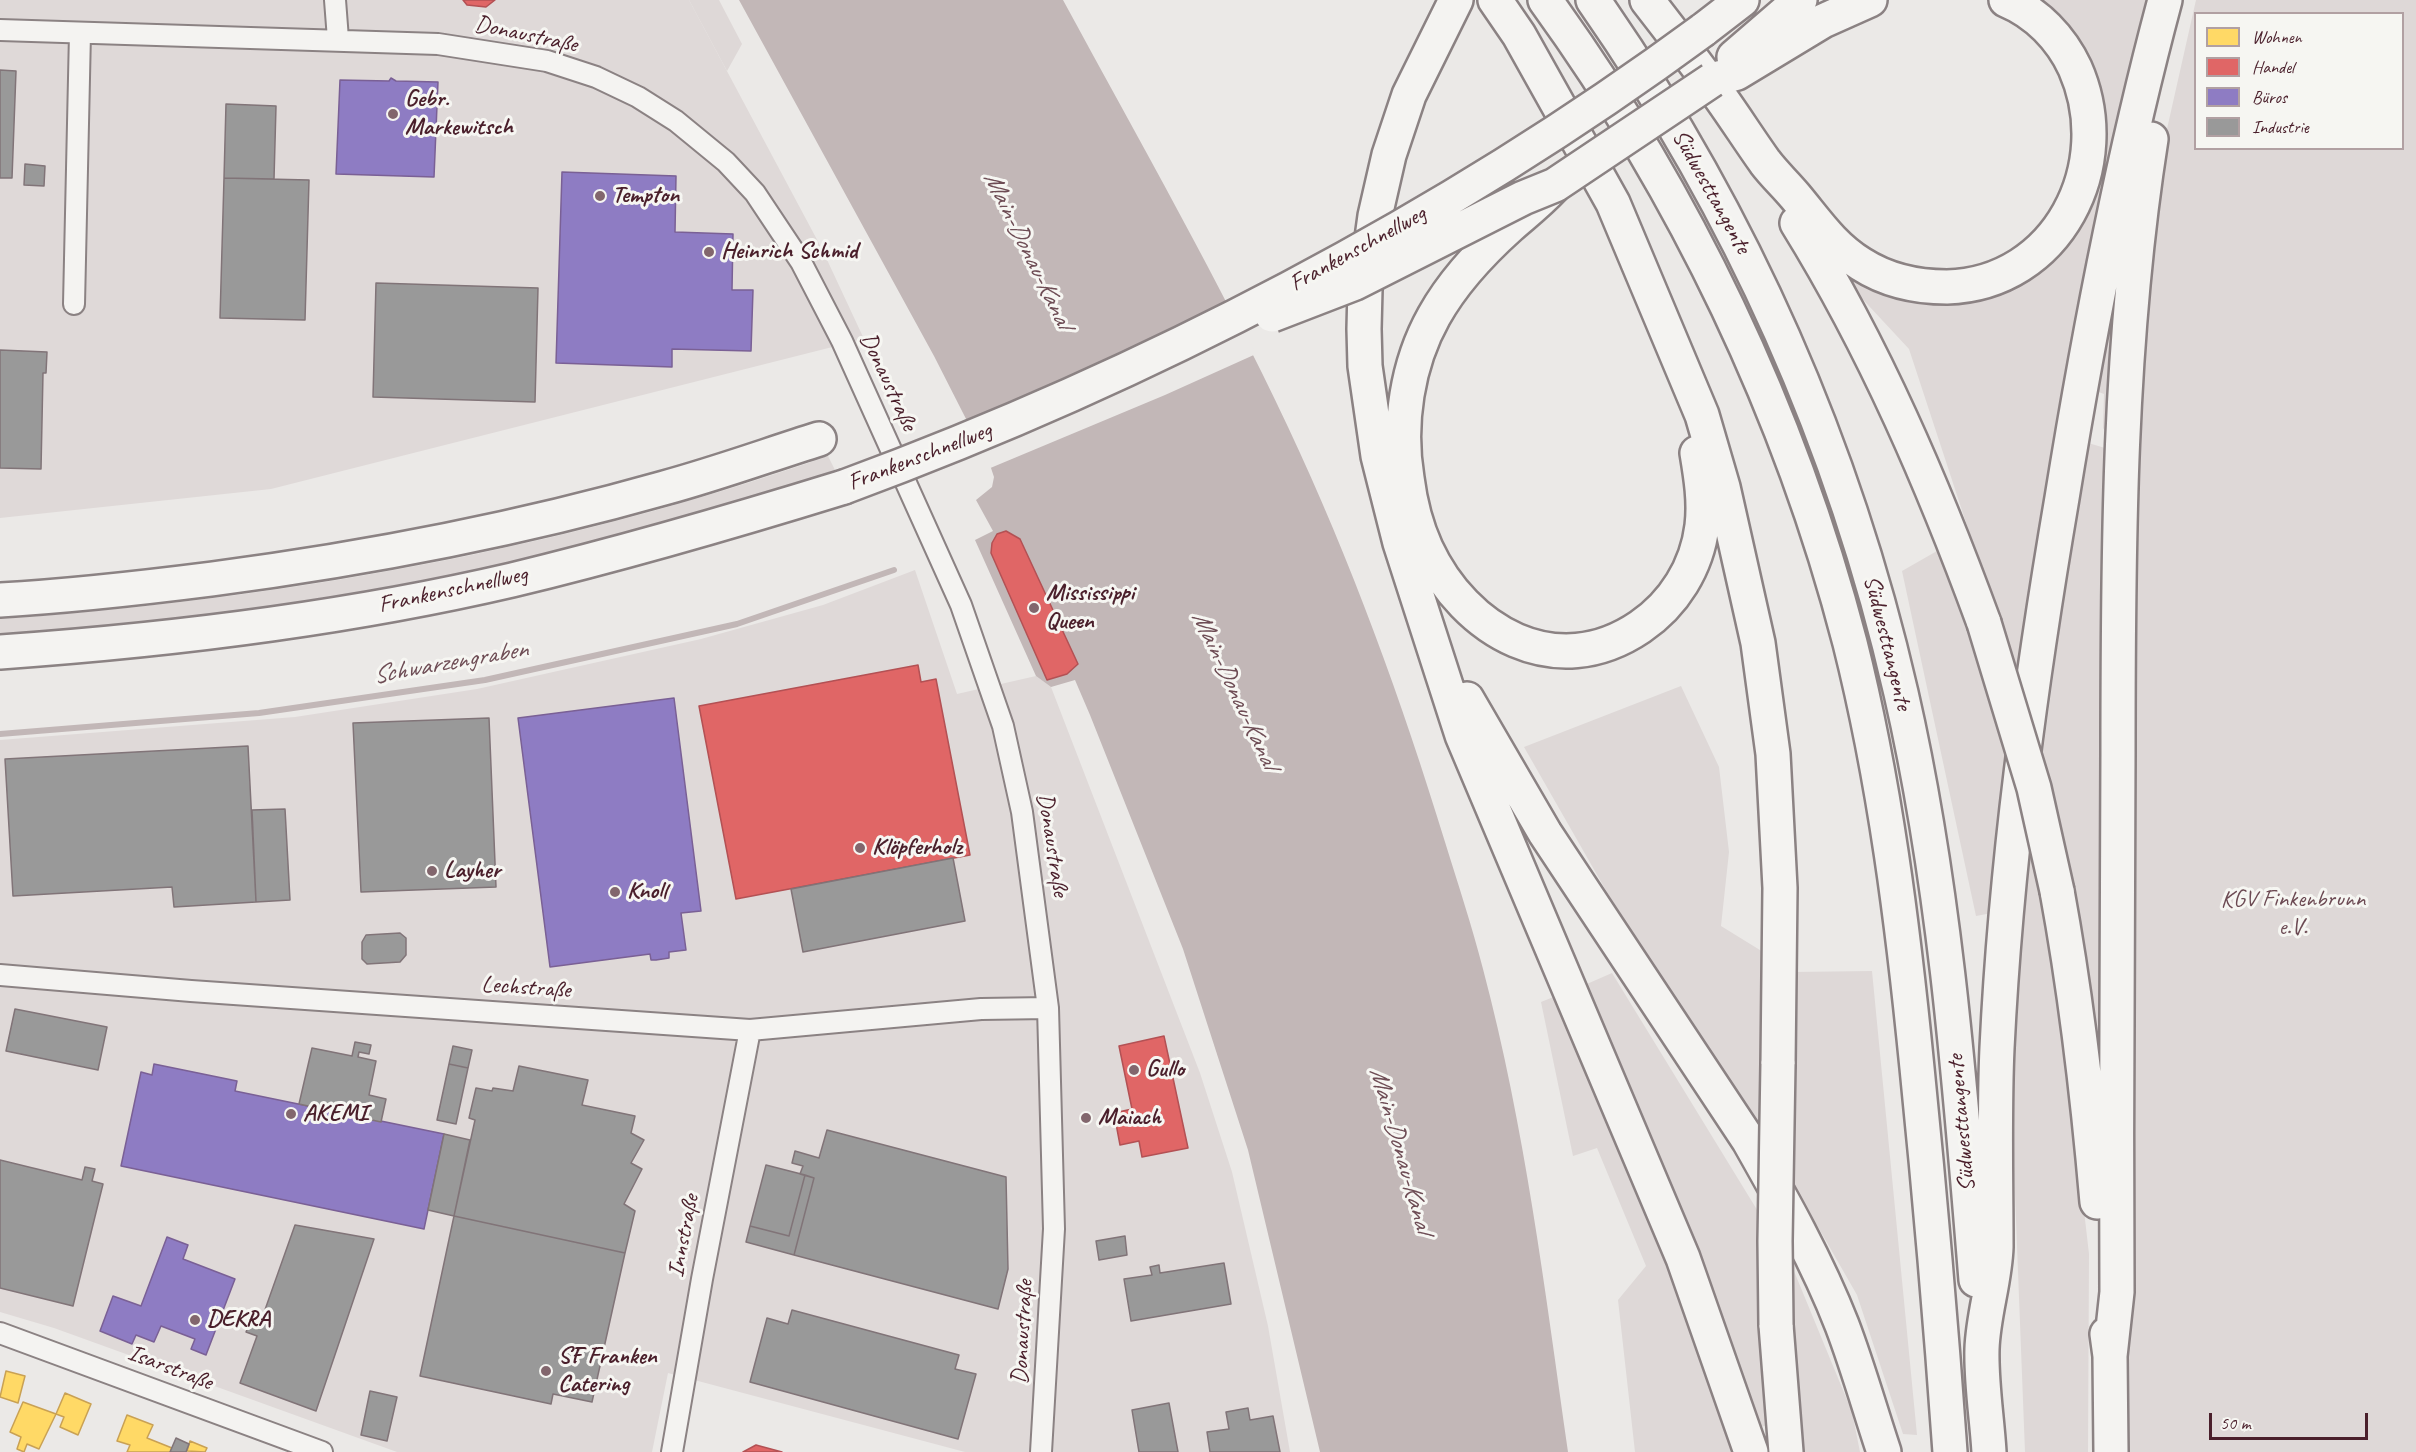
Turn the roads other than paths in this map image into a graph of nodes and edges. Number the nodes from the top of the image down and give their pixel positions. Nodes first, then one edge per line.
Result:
1 (335, 0) edge
2 (1495, 0) edge
3 (1545, 0) edge
4 (1593, 0) edge
5 (1647, 0) edge
6 (1742, 0) edge
7 (1800, 0) edge
8 (1870, 0) edge
9 (2006, 0) edge
10 (2165, 0) edge
11 (2179, 0) edge
12 (1455, 1) edge
13 (0, 30) edge
14 (80, 33) junction
15 (338, 39) junction
16 (1726, 71) junction
17 (1766, 163) junction
18 (1554, 185) junction
19 (74, 304) dead end
20 (1182, 342) junction
21 (1682, 369) junction
22 (819, 439) dead end
23 (0, 600) edge
24 (1426, 620) junction
25 (0, 652) edge
26 (0, 975) edge
27 (1048, 1008) junction
28 (750, 1030) junction
29 (0, 1333) edge
30 (1982, 1348) junction
31 (2110, 1356) junction
32 (322, 1452) edge
33 (672, 1452) edge
34 (1041, 1452) edge
35 (1751, 1452) edge
36 (1786, 1452) edge
37 (1884, 1452) edge
38 (1950, 1452) edge
39 (1989, 1452) edge
40 (2111, 1452) edge

1 - 15 street
2 - 21 highway
3 - 38 highway, Südwesttangente
4 - 30 highway, Südwesttangente
5 - 17 highway
6 - 20 highway, Frankenschnellweg, bridge
7 - 16 highway
8 - 16 highway
9 - 17 highway
10 - 30 highway
11 - 31 highway
12 - 24 highway
13 - 14 street, Donaustraße
14 - 15 street, Donaustraße
14 - 19 street
15 - 27 street, Donaustraße
16 - 18 highway, bridge
17 - 31 highway, bridge
18 - 20 highway, bridge
18 - 21 highway
20 - 25 highway, Frankenschnellweg, bridge
21 - 36 highway, bridge
22 - 23 highway, Frankenschnellweg
24 - 35 highway
24 - 37 highway
26 - 28 street, Lechstraße
27 - 28 street, Lechstraße
27 - 34 street, Donaustraße
28 - 33 street, Innstraße
29 - 32 street, Isarstraße
30 - 39 highway
31 - 40 highway

